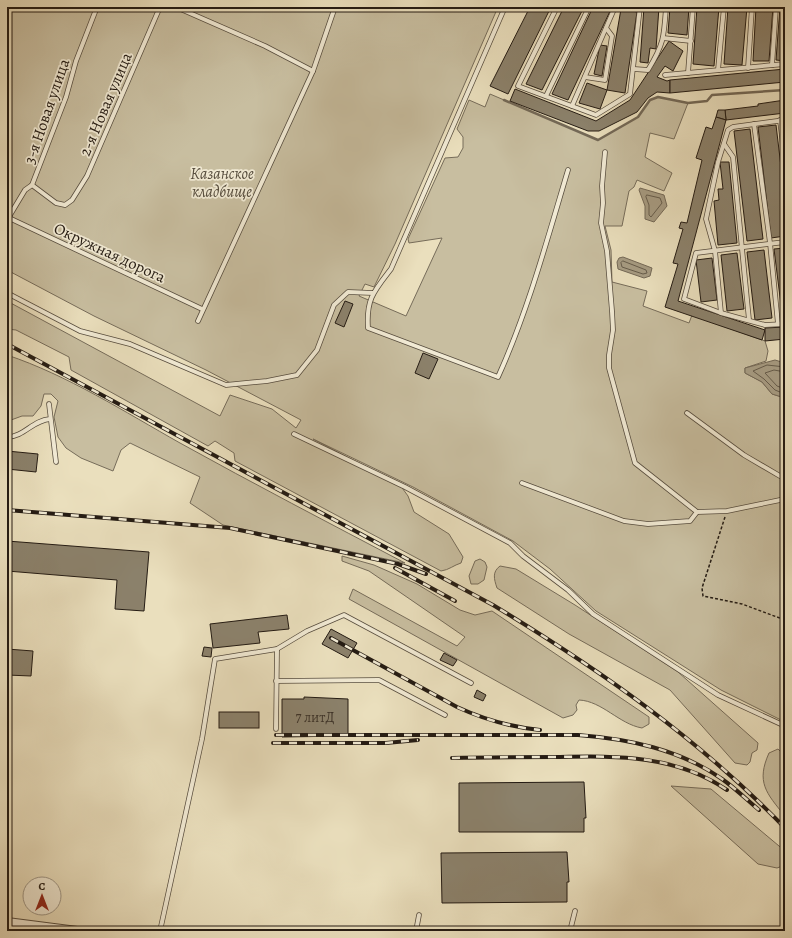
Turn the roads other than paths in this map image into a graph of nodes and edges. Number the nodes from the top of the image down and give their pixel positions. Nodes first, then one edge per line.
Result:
1 (97, 7) edge
2 (160, 7) edge
3 (176, 7) edge
4 (335, 7) edge
5 (505, 7) edge
6 (557, 7) edge
7 (589, 7) edge
8 (615, 7) edge
9 (640, 7) edge
10 (666, 7) edge
11 (693, 7) edge
12 (724, 7) edge
13 (752, 7) edge
14 (776, 7) edge
15 (606, 28) junction
16 (663, 38) junction
17 (690, 41) junction
18 (785, 64) edge
19 (772, 65) junction
20 (748, 68) junction
21 (634, 69) junction
22 (718, 70) junction
23 (313, 71) junction
24 (688, 73) junction
25 (665, 75) dead end
26 (585, 77) junction
27 (546, 96) junction
28 (572, 106) junction
29 (780, 120) junction
30 (785, 120) edge
31 (754, 124) junction
32 (724, 144) junction
33 (605, 152) dead end
34 (785, 162) edge
35 (568, 170) dead end
36 (32, 185) junction
37 (7, 218) edge
38 (785, 242) edge
39 (770, 244) junction
40 (743, 247) junction
41 (716, 251) junction
42 (7, 293) edge
43 (373, 293) junction
44 (202, 309) junction
45 (721, 313) junction
46 (749, 320) junction
47 (198, 321) dead end
48 (778, 324) junction
49 (785, 324) edge
50 (49, 404) dead end
51 (688, 413) dead end
52 (50, 419) junction
53 (294, 434) dead end
54 (7, 437) edge
55 (56, 462) dead end
56 (785, 479) edge
57 (522, 483) dead end
58 (785, 499) edge
59 (697, 512) junction
60 (277, 649) junction
61 (276, 681) junction
62 (471, 683) dead end
63 (445, 715) dead end
64 (785, 726) edge
65 (276, 729) dead end
66 (574, 911) dead end
67 (419, 915) dead end
68 (7, 922) edge
69 (64, 930) edge
70 (77, 931) edge
71 (160, 931) edge
72 (416, 931) edge
73 (570, 931) edge

1 - 36 lane, 3-я Новая улица
2 - 36 lane, 2-я Новая улица
3 - 23 lane
4 - 23 lane
5 - 43 lane
6 - 27 lane
7 - 27 lane
8 - 15 lane
9 - 21 lane
10 - 16 lane
11 - 17 lane
12 - 22 lane
13 - 20 lane
14 - 19 lane
15 - 26 lane
15 - 26 lane
16 - 17 lane
16 - 21 lane
17 - 24 lane
18 - 19 lane
19 - 20 lane
20 - 22 lane
21 - 28 lane
22 - 24 lane
23 - 44 lane
24 - 25 lane
26 - 28 lane
27 - 28 lane
29 - 30 lane
29 - 31 lane
29 - 34 lane
31 - 32 lane
31 - 39 lane
32 - 40 lane
32 - 41 lane
33 - 59 lane
35 - 43 lane
36 - 37 lane, 3-я Новая улица
37 - 44 lane, Окружная дорога
38 - 39 lane
39 - 40 lane
39 - 48 lane
40 - 41 lane
40 - 46 lane
41 - 45 lane
41 - 45 lane
42 - 43 lane
44 - 47 lane
45 - 46 lane
46 - 48 lane
48 - 49 lane
50 - 52 lane
51 - 56 lane
52 - 54 lane
52 - 55 lane
53 - 64 lane
57 - 59 lane
58 - 59 lane
60 - 61 lane
60 - 62 lane
60 - 71 lane
61 - 63 lane
61 - 65 lane
66 - 73 lane
67 - 72 lane
68 - 69 street
69 - 70 street

